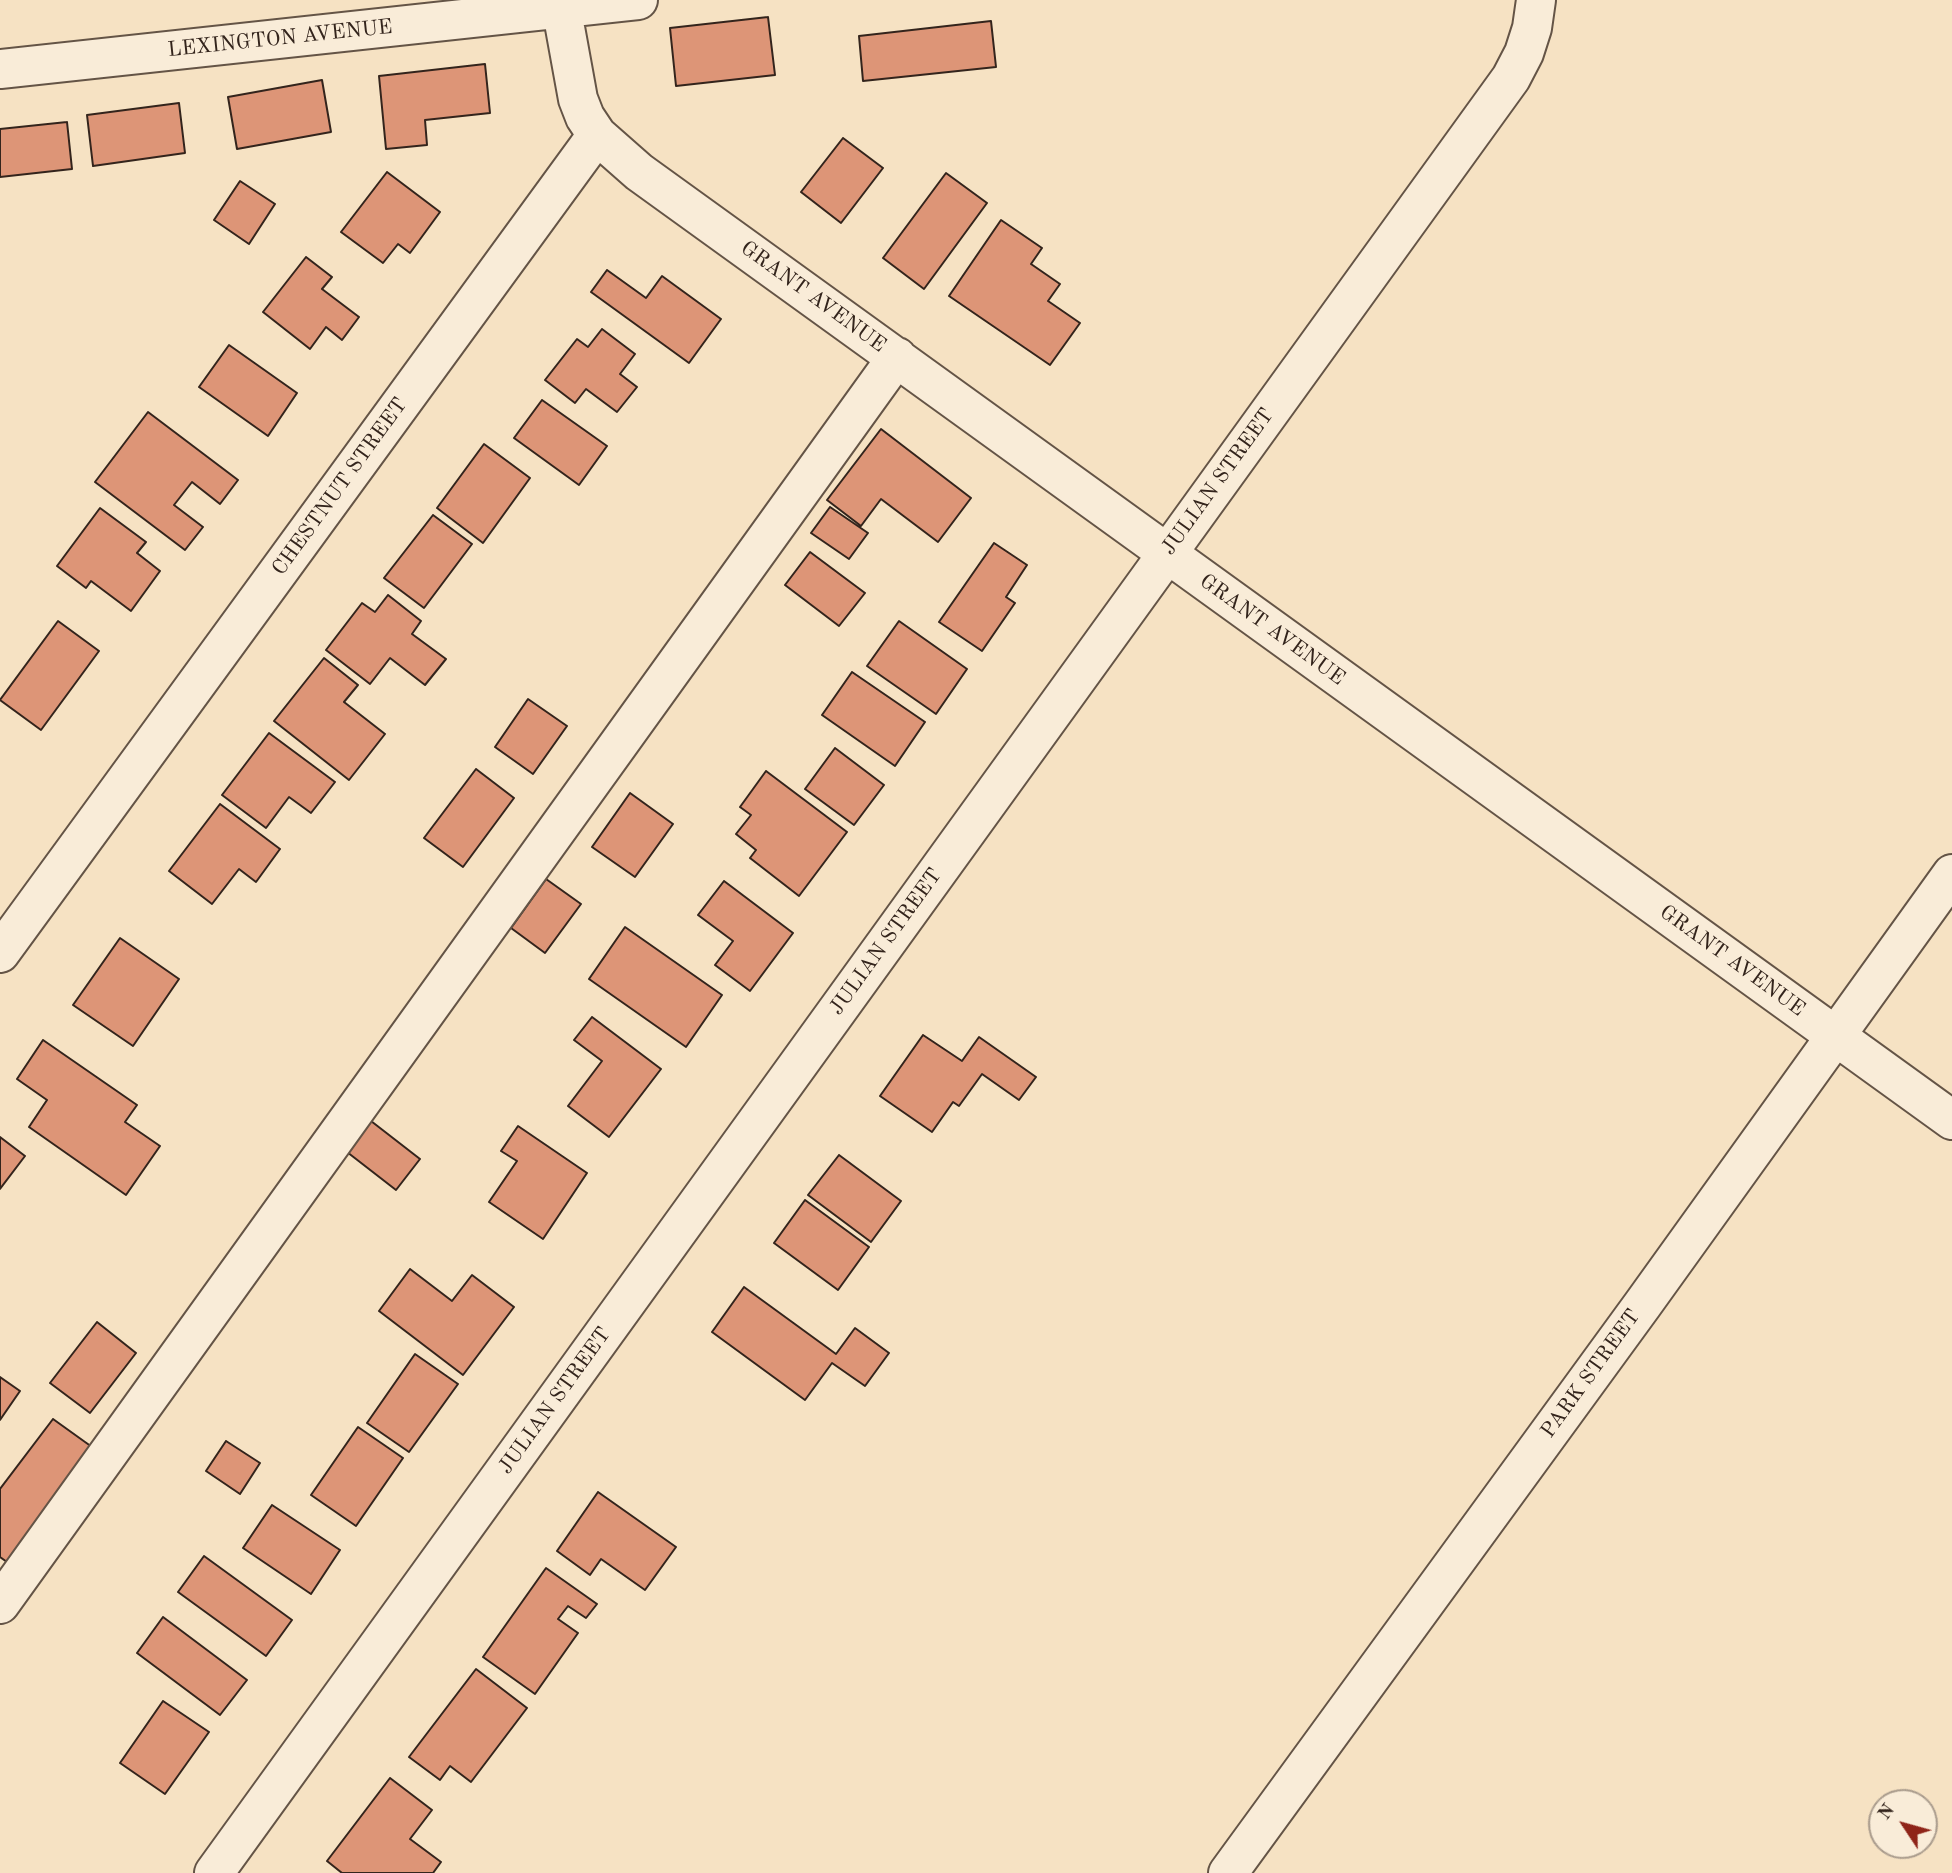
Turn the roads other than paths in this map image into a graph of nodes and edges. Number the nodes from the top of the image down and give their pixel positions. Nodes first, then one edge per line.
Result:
1 (638, 0) edge
2 (1536, 0) edge
3 (560, 4) edge
4 (0, 69) edge
5 (597, 135) junction
6 (897, 357) junction
7 (1166, 554) junction
8 (1952, 874) edge
9 (0, 953) edge
10 (1834, 1035) junction
11 (1952, 1120) edge
12 (0, 1604) edge
13 (215, 1873) edge
14 (1228, 1873) edge

1 - 3 street, LEXINGTON AVENUE
2 - 7 street, JULIAN STREET
3 - 4 street, LEXINGTON AVENUE
3 - 5 street
5 - 6 street, GRANT AVENUE
5 - 9 street, CHESTNUT STREET
6 - 7 street, GRANT AVENUE
6 - 12 street
7 - 10 street, GRANT AVENUE
7 - 13 street, JULIAN STREET
8 - 10 street, PARK STREET
10 - 11 street, GRANT AVENUE
10 - 14 street, PARK STREET

